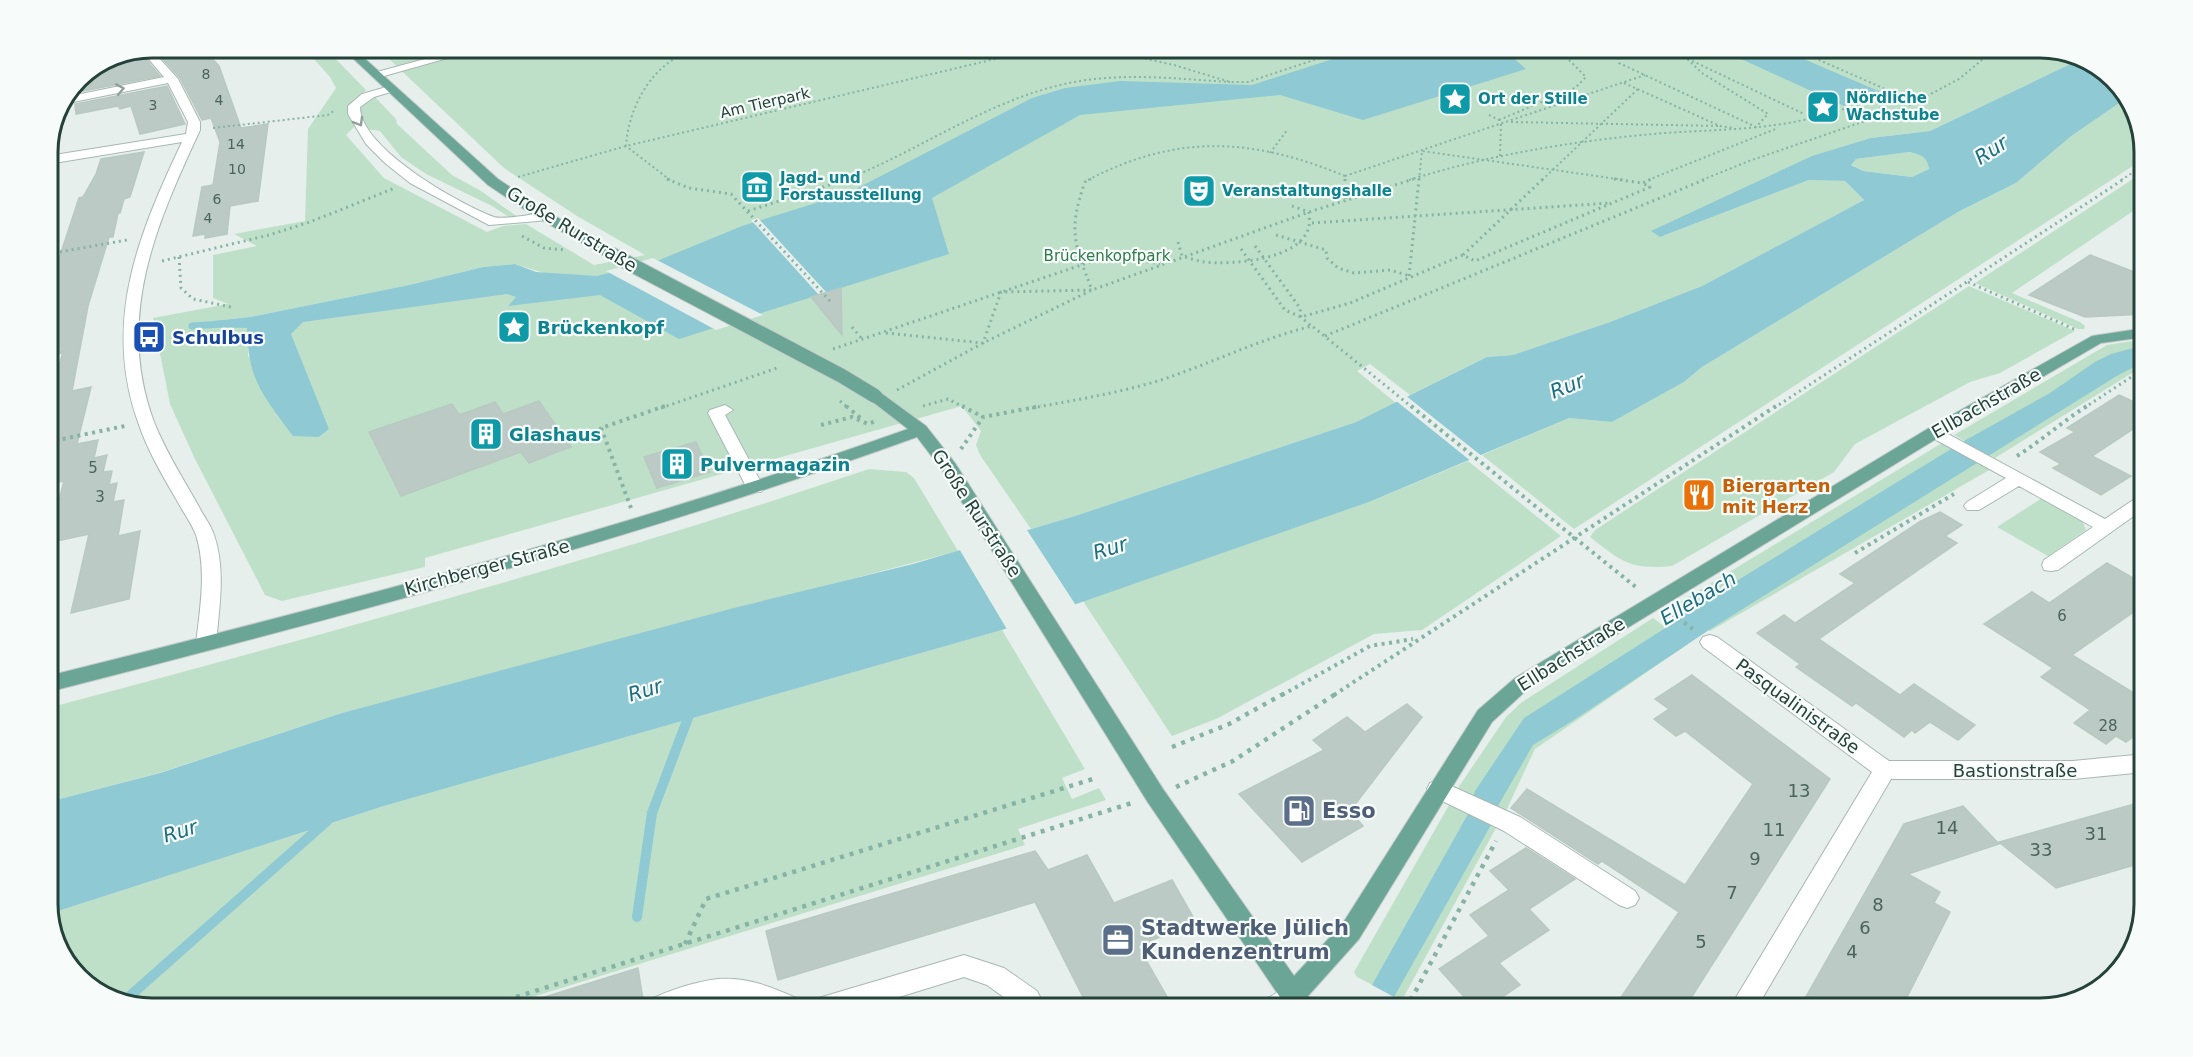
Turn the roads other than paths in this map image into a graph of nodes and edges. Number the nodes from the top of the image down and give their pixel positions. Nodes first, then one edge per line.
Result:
1 (153, 58) edge
2 (358, 58) edge
3 (441, 58) edge
4 (377, 75) junction
5 (172, 79) junction
6 (390, 89) junction
7 (76, 99) edge
8 (191, 137) junction
9 (59, 158) edge
10 (544, 217) junction
11 (2134, 334) edge
12 (725, 410) dead end
13 (920, 430) junction
14 (1935, 432) junction
15 (2019, 478) junction
16 (755, 488) junction
17 (1973, 506) dead end
18 (2134, 508) edge
19 (2106, 527) junction
20 (2051, 565) dead end
21 (1706, 639) road end
22 (206, 644) junction
23 (59, 681) edge
24 (2134, 764) edge
25 (1885, 770) junction
26 (1438, 789) junction
27 (1627, 898) dead end
28 (686, 998) edge
29 (768, 998) edge
30 (858, 998) edge
31 (1027, 998) edge
32 (1295, 998) edge
33 (1301, 998) edge
34 (1749, 998) edge

1 - 5 street
2 - 4 main road, Große Rurstraße
3 - 4 street
4 - 6 main road, Große Rurstraße
7 -> 5 street
5 - 8 street
6 - 10 main road, Große Rurstraße
6 -> 10 street
8 - 9 street
8 - 22 street
10 - 13 main road, Große Rurstraße, bridge
11 - 14 main road, Ellbachstraße
12 - 16 street
13 - 16 main road, Kirchberger Straße
13 - 32 main road, Große Rurstraße
14 - 15 street
14 - 26 main road, Ellbachstraße
15 - 17 street
15 - 19 street
16 - 22 main road, Kirchberger Straße
18 - 19 street
19 - 20 street
21 - 25 street, Pasqualinistraße
22 - 23 main road, Kirchberger Straße
24 - 25 street, Bastionstraße
25 - 34 street
26 - 27 street
26 - 33 main road, Ellbachstraße
28 - 29 street
30 - 31 street

